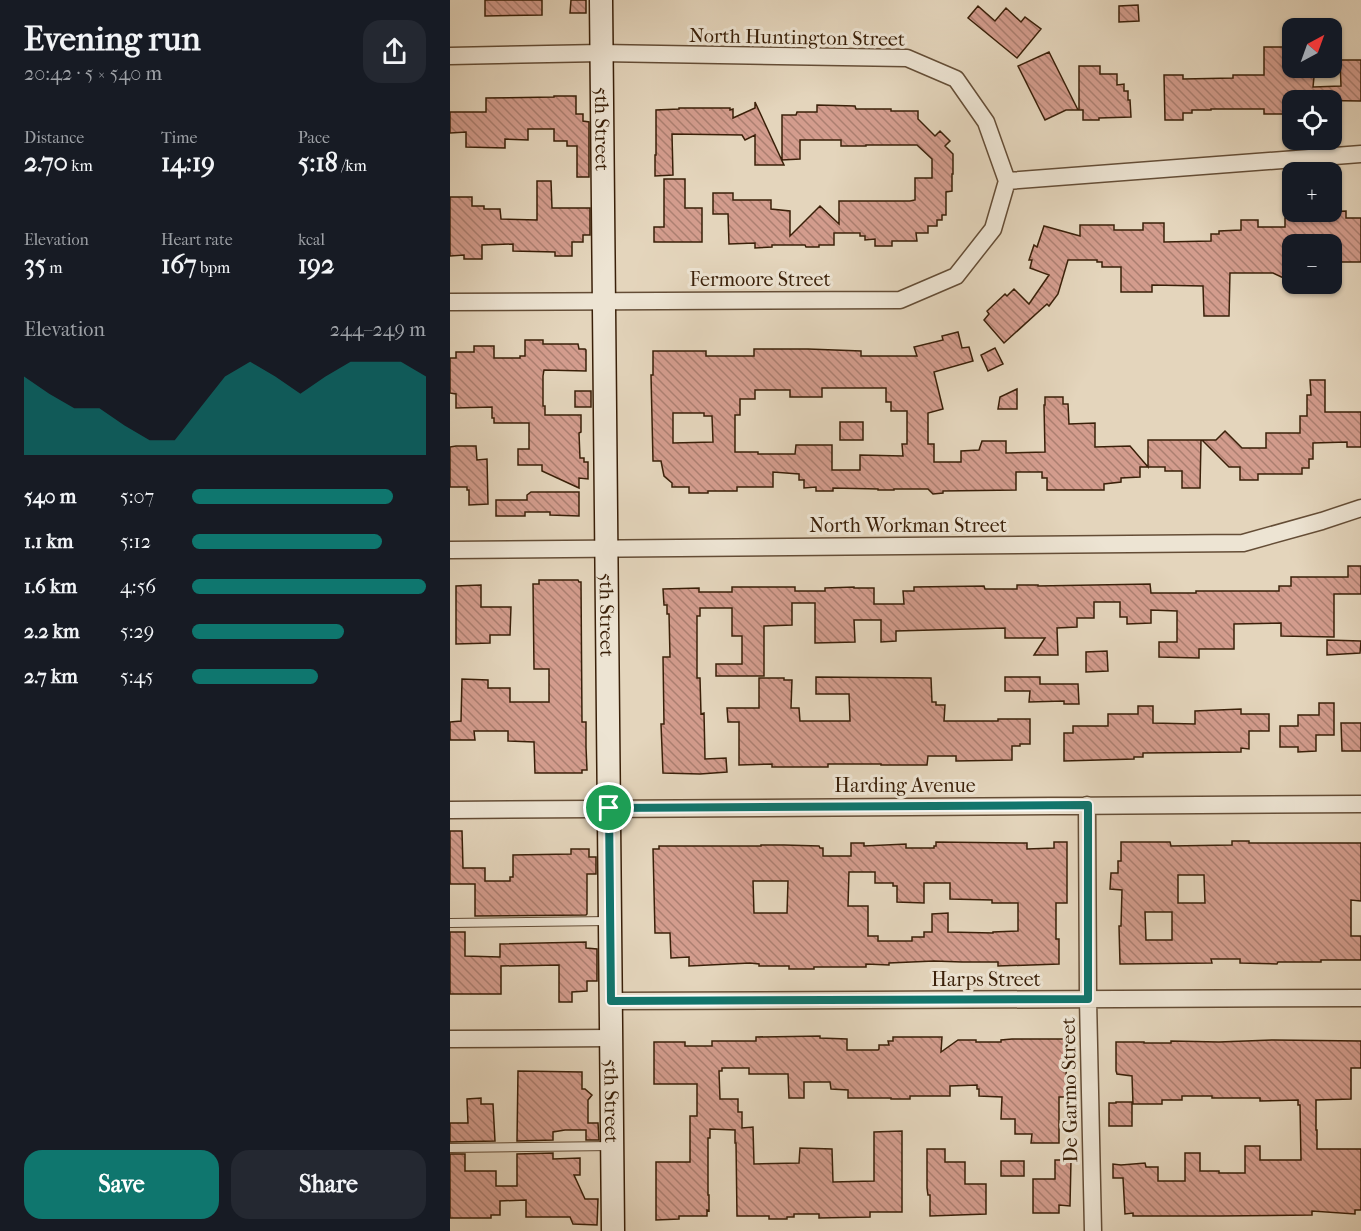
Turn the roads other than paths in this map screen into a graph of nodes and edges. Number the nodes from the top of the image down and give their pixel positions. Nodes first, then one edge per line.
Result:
1 (601, 0) edge
2 (601, 53) junction
3 (450, 56) edge
4 (1361, 154) edge
5 (1007, 181) junction
6 (603, 301) junction
7 (450, 302) edge
8 (1361, 508) edge
9 (606, 548) junction
10 (450, 550) edge
11 (1361, 804) edge
12 (1088, 805) junction
13 (609, 808) junction
14 (450, 810) edge
15 (611, 921) junction
16 (450, 922) edge
17 (1361, 998) edge
18 (1088, 999) junction
19 (611, 1001) junction
20 (611, 1038) junction
21 (450, 1039) edge
22 (612, 1146) junction
23 (450, 1148) edge
24 (613, 1231) edge
25 (1092, 1231) edge

1 - 2 street, 5th Street
2 - 3 street, North Huntington Street
2 - 5 street, North Huntington Street
2 - 6 street, 5th Street
4 - 5 street
5 - 6 street, Fermoore Street
6 - 7 street, Fermoore Street
6 - 9 street, 5th Street
8 - 9 street, North Workman Street
9 - 10 street, North Workman Street
9 - 13 street, 5th Street
11 - 12 street, Harding Avenue
12 - 13 street, Harding Avenue
12 - 18 street, De Garmo Street
13 - 14 street, Harding Avenue
13 - 15 street, 5th Street
15 - 16 lane
15 - 19 street, 5th Street
17 - 18 street, Harps Street
18 - 19 street, Harps Street
18 - 25 street, De Garmo Street
19 - 20 street, 5th Street
20 - 21 street
20 - 22 street, 5th Street
22 - 23 lane
22 - 24 street, 5th Street

